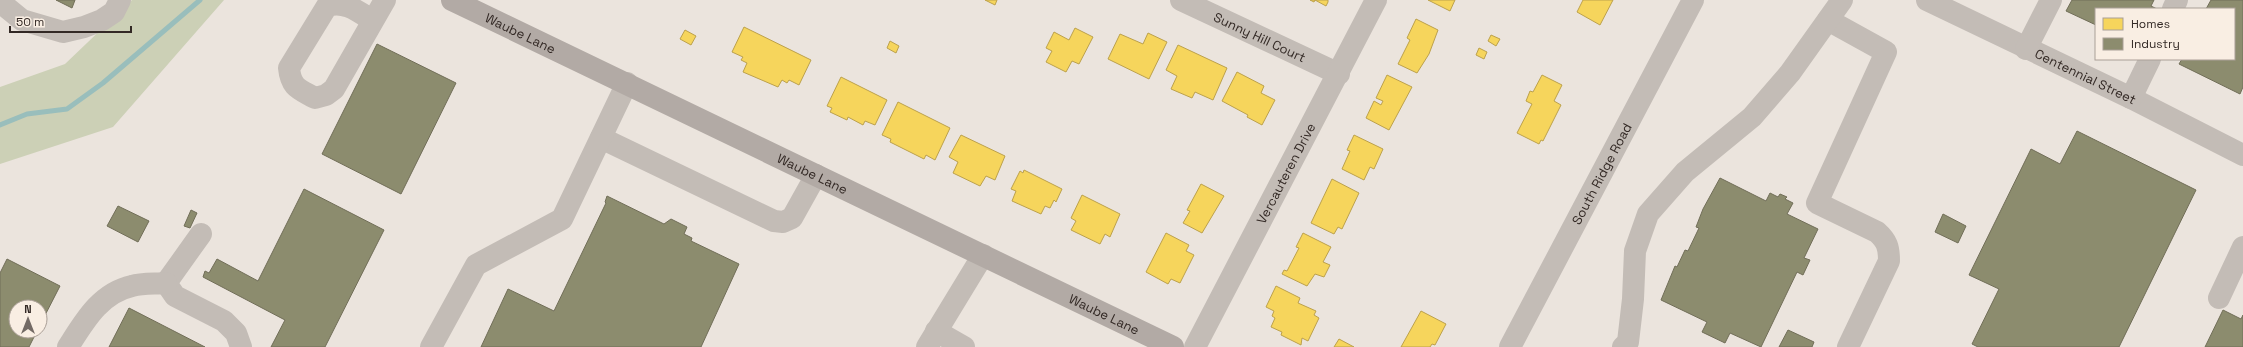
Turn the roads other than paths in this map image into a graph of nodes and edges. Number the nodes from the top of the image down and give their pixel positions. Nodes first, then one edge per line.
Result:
1 (120, 0) edge
2 (385, 0) edge
3 (452, 0) edge
4 (1181, 0) edge
5 (1376, 0) edge
6 (1693, 0) edge
7 (1842, 0) edge
8 (1927, 0) edge
9 (2051, 0) edge
10 (0, 2) edge
11 (1828, 20) junction
12 (374, 21) dead end
13 (2026, 49) junction
14 (2150, 60) edge
15 (1339, 74) junction
16 (627, 84) junction
17 (2131, 98) junction
18 (601, 138) junction
19 (2241, 150) edge
20 (816, 175) junction
21 (201, 234) dead end
22 (2243, 247) edge
23 (983, 255) junction
24 (166, 283) junction
25 (2219, 298) dead end
26 (931, 339) edge
27 (68, 347) edge
28 (241, 347) edge
29 (431, 347) edge
30 (964, 347) edge
31 (1173, 347) edge
32 (1195, 347) edge
33 (1510, 347) edge
34 (1623, 347) edge
35 (1848, 347) edge

1 - 10 street
2 - 12 street
3 - 16 main road, Waube Lane
4 - 15 street, Sunny Hill Court
5 - 15 street, Vercauteren Drive
6 - 33 street, South Ridge Road
7 - 11 street
8 - 13 street, Centennial Street
9 - 13 street
11 - 34 street
11 - 35 street
13 - 17 street, Centennial Street
14 - 17 street
15 - 32 street, Vercauteren Drive
16 - 18 street
16 - 20 main road, Waube Lane
17 - 19 street, Centennial Street
18 - 20 street
18 - 29 street
20 - 23 main road, Waube Lane
21 - 24 street
22 - 25 street
23 - 26 street
23 - 31 main road, Waube Lane
24 - 27 street
24 - 28 street
26 - 30 street

